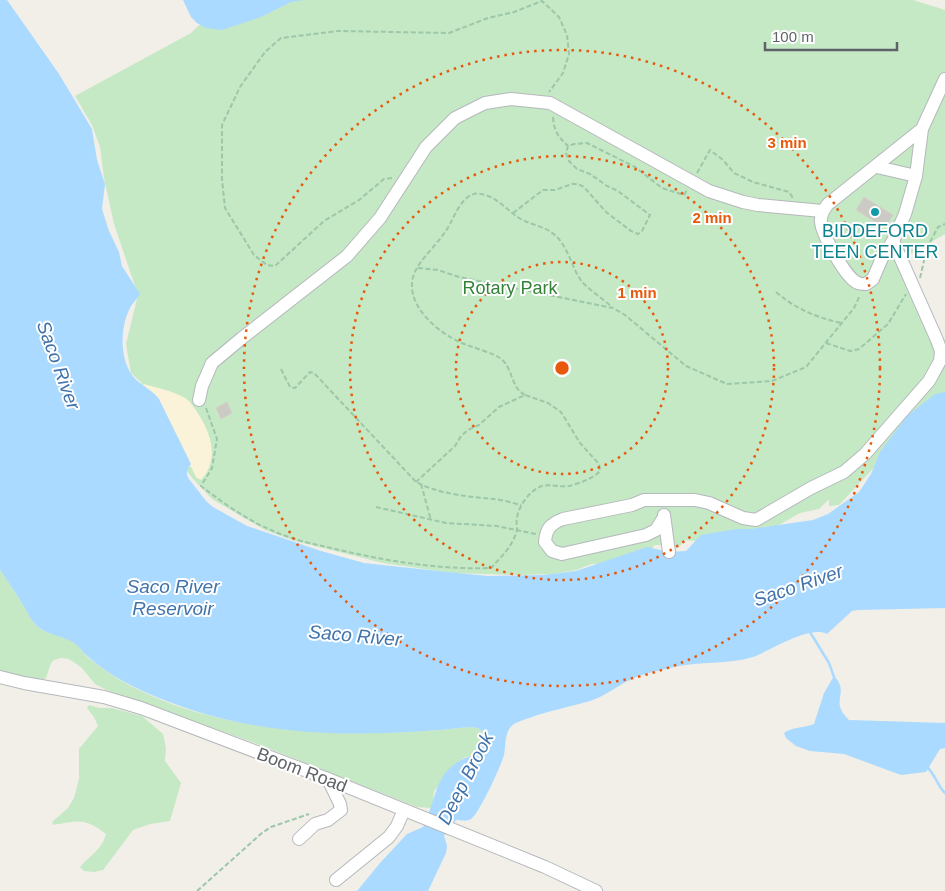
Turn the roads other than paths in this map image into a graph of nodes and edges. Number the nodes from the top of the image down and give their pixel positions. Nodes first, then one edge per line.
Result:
1 (945, 79) edge
2 (922, 129) junction
3 (877, 167) junction
4 (916, 176) junction
5 (822, 212) junction
6 (893, 241) junction
7 (199, 400) road end
8 (664, 500) junction
9 (664, 517) junction
10 (669, 552) dead end
11 (0, 677) edge
12 (328, 779) junction
13 (406, 811) junction
14 (299, 839) dead end
15 (336, 880) dead end
16 (596, 891) edge

1 - 2 street
2 - 3 street
2 - 4 street
3 - 4 street
3 - 5 street
4 - 6 street
5 - 6 street
5 - 7 street
6 - 8 street
8 - 9 street
8 - 9 street
9 - 10 street
11 - 12 street, Boom Road
12 - 13 street, Boom Road
12 - 14 street
13 - 15 street
13 - 16 street, Boom Road

